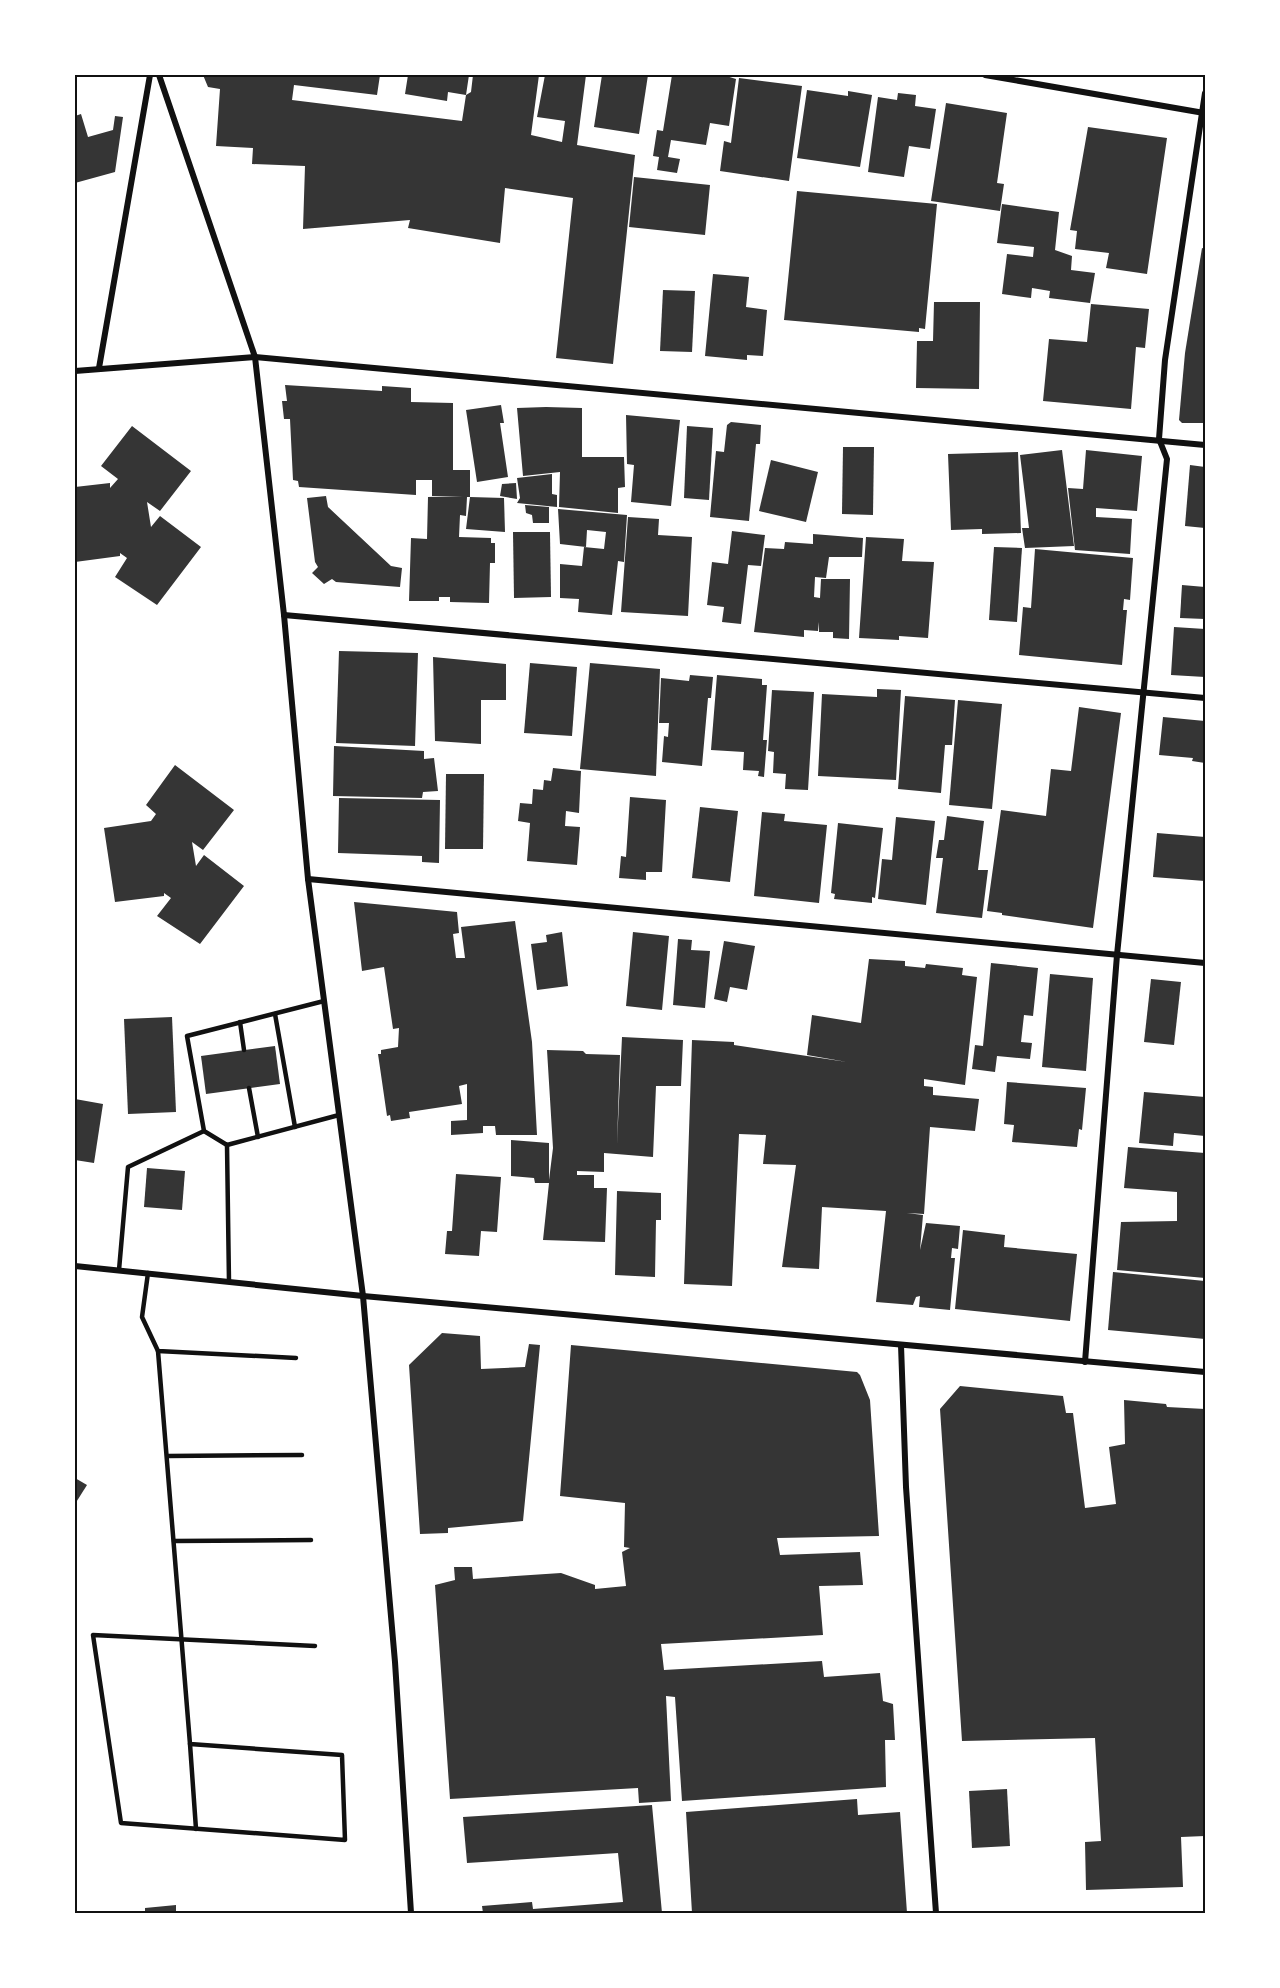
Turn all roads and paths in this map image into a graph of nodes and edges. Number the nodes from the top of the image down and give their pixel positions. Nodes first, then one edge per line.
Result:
1 (150, 75) edge
2 (159, 75) edge
3 (985, 75) edge
4 (1024, 78) edge
5 (1205, 93) edge
6 (1203, 113) edge
7 (255, 357) junction
8 (99, 368) junction
9 (75, 371) edge
10 (1160, 439) junction
11 (1205, 445) edge
12 (284, 615) junction
13 (1142, 692) junction
14 (1205, 698) edge
15 (308, 879) junction
16 (1117, 955) junction
17 (1205, 963) edge
18 (324, 1001) junction
19 (275, 1014) junction
20 (240, 1022) junction
21 (244, 1050) dead end
22 (249, 1088) dead end
23 (339, 1115) junction
24 (295, 1127) junction
25 (204, 1131) junction
26 (258, 1137) junction
27 (226, 1145) junction
28 (75, 1266) edge
29 (120, 1270) junction
30 (148, 1273) junction
31 (228, 1282) junction
32 (363, 1296) junction
33 (901, 1346) junction
34 (158, 1351) junction
35 (296, 1358) dead end
36 (1085, 1362) junction
37 (1205, 1372) edge
38 (302, 1455) dead end
39 (168, 1456) junction
40 (311, 1540) dead end
41 (174, 1541) junction
42 (183, 1640) junction
43 (315, 1646) dead end
44 (190, 1744) junction
45 (196, 1829) junction
46 (411, 1913) edge
47 (936, 1913) edge

1 - 8 street
2 - 7 street
3 - 4 street
4 - 6 street
5 - 6 street
6 - 10 street
7 - 8 street
7 - 10 street
7 - 12 street
8 - 9 street
10 - 11 street
10 - 13 street
12 - 13 street
12 - 15 street
13 - 14 street
13 - 16 street
15 - 16 street
15 - 18 street
16 - 17 street
16 - 36 street
18 - 19 lane
18 - 23 street
19 - 20 lane
19 - 24 lane
20 - 21 lane
20 - 25 lane
22 - 26 lane
23 - 24 lane
23 - 32 street
24 - 26 lane
25 - 27 lane
25 - 29 lane
26 - 27 lane
27 - 31 lane
28 - 29 street
29 - 30 street
30 - 31 street
30 - 34 lane
31 - 32 street
32 - 33 street
32 - 46 street
33 - 36 street
33 - 47 street
34 - 35 lane
34 - 39 lane
36 - 37 street
38 - 39 lane
39 - 41 lane
40 - 41 lane
41 - 42 lane
42 - 43 lane
42 - 44 lane
42 - 45 lane
44 - 45 lane
44 - 45 lane

